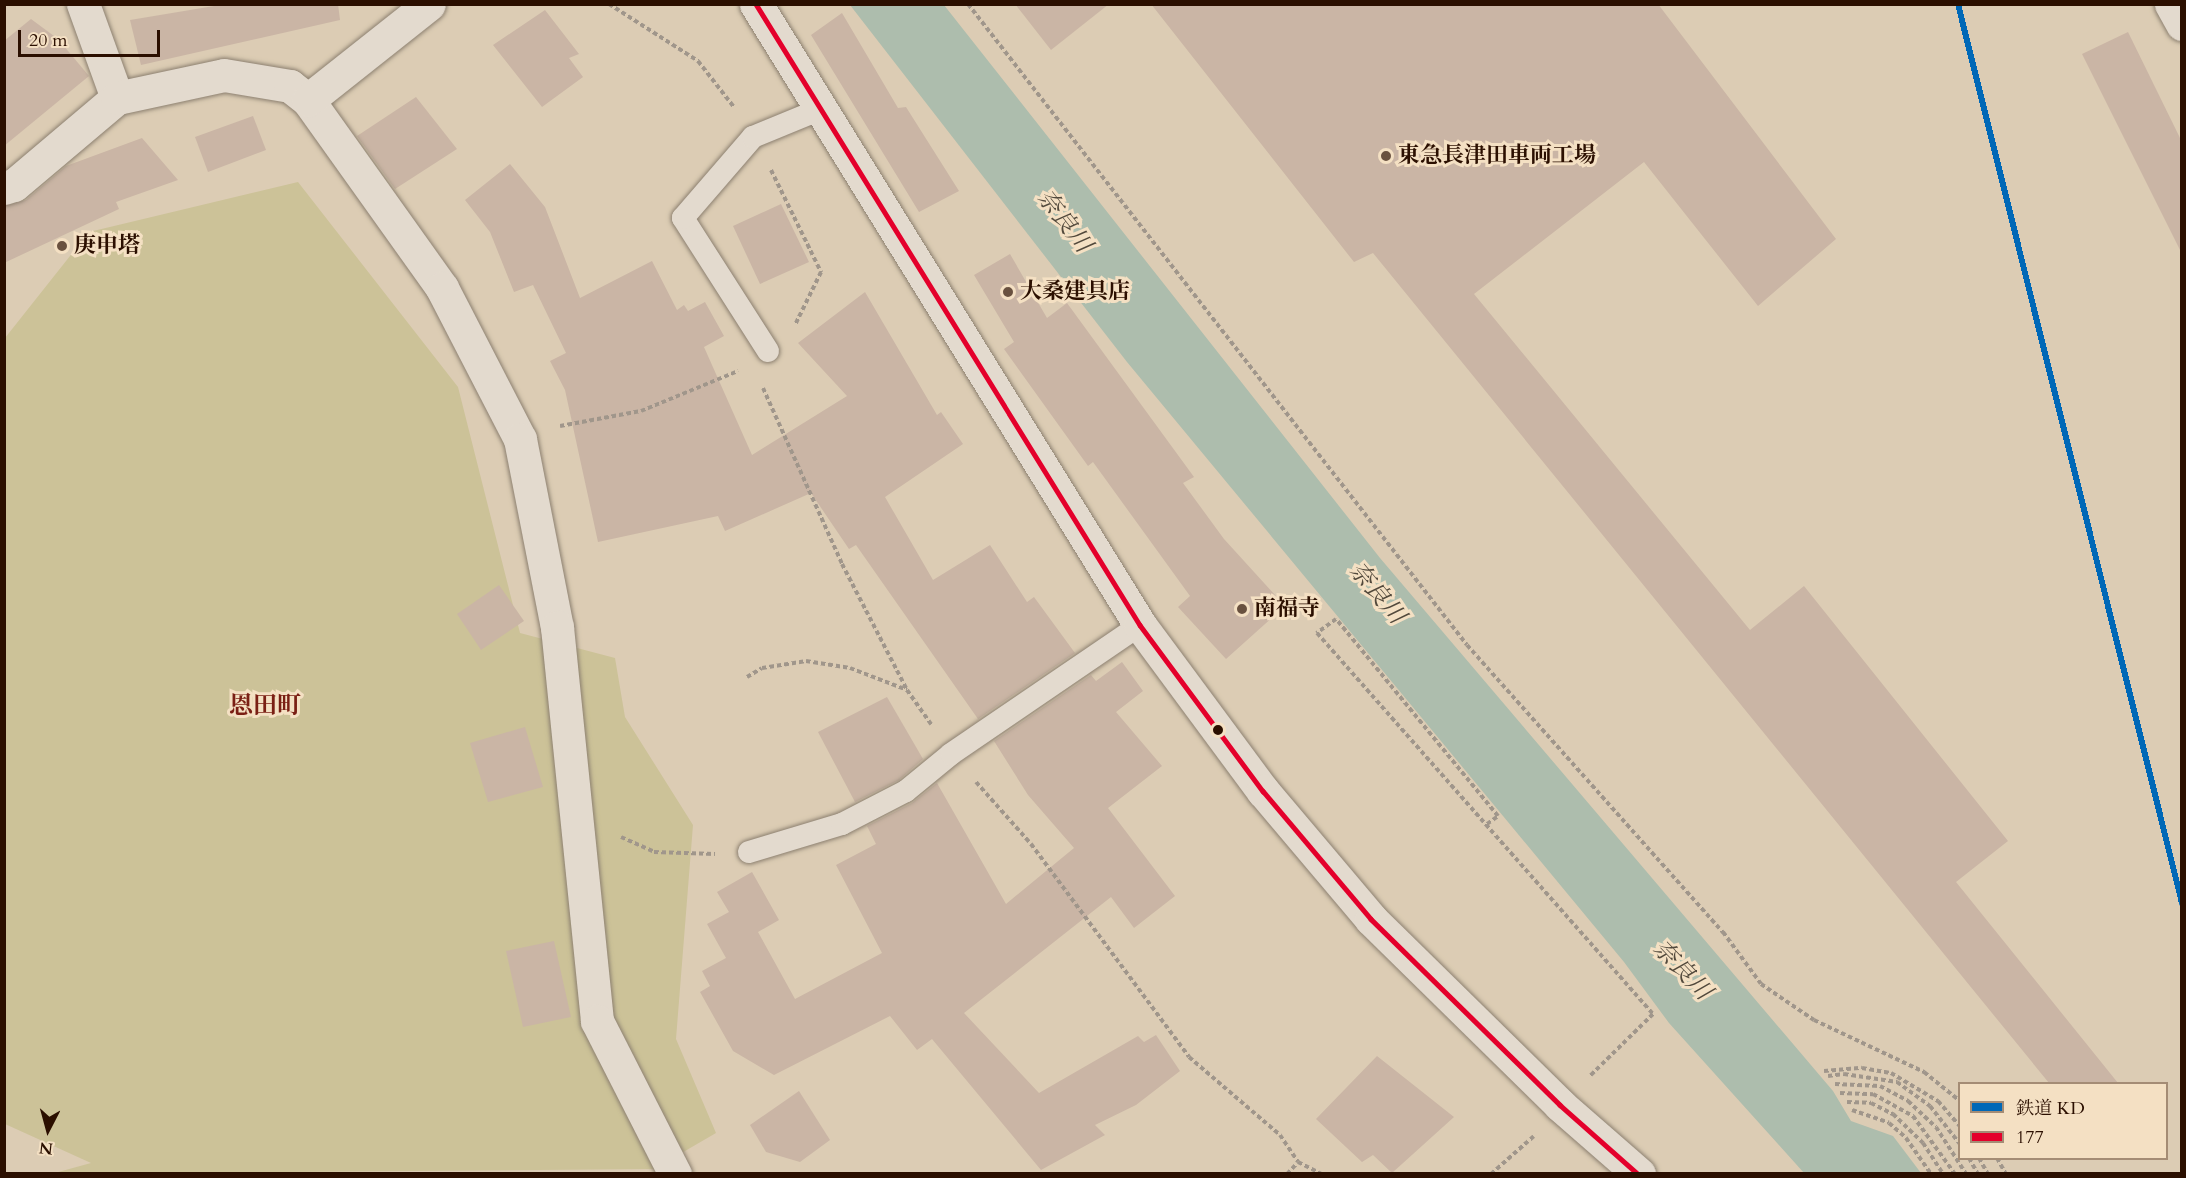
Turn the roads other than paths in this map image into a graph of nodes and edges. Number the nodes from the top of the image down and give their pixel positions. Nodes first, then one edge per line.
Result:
1 (83, 4) edge
2 (429, 4) edge
3 (756, 4) edge
4 (2171, 4) edge
5 (2181, 24) edge
6 (117, 98) junction
7 (308, 100) junction
8 (821, 109) junction
9 (4, 188) edge
10 (760, 358) road end
11 (1140, 625) junction
12 (748, 852) road end
13 (675, 1173) edge
14 (1639, 1173) edge

1 - 6 street
2 - 7 street
3 - 8 street
4 - 5 street
6 - 7 street
6 - 9 street
7 - 13 street
8 - 10 lane
8 - 11 street
11 - 12 lane
11 - 14 street

